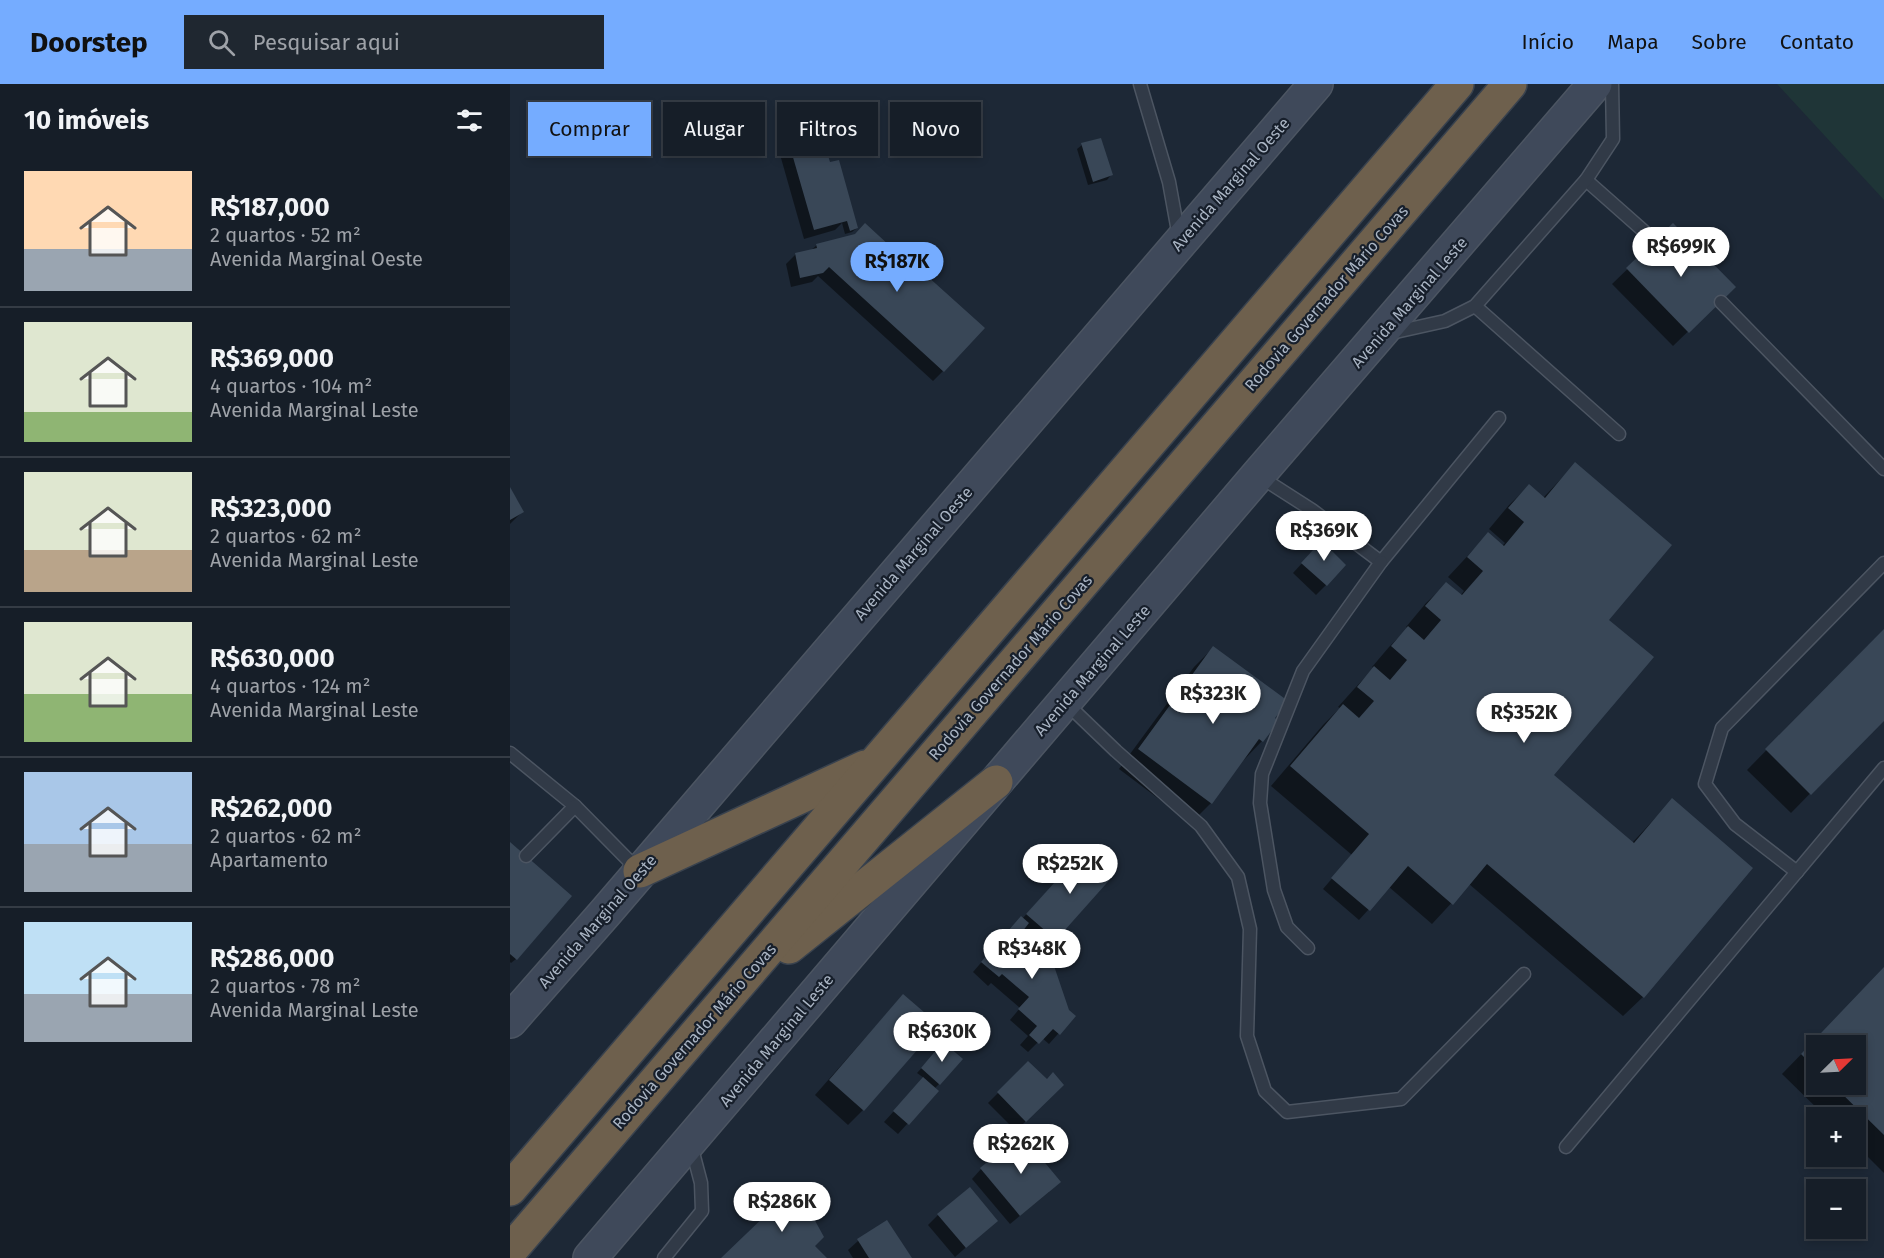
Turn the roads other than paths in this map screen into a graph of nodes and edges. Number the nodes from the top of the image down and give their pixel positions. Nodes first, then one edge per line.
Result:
1 (1140, 84) edge
2 (1316, 84) edge
3 (1457, 84) edge
4 (1510, 84) edge
5 (1596, 84) edge
6 (1612, 84) edge
7 (1586, 180) junction
8 (1655, 241) dead end
9 (1180, 242) junction
10 (1721, 302) dead end
11 (1475, 306) junction
12 (1381, 335) junction
13 (1499, 418) dead end
14 (1619, 434) dead end
15 (1884, 469) edge
16 (1258, 476) junction
17 (1381, 562) junction
18 (1884, 563) edge
19 (1065, 702) junction
20 (510, 753) edge
21 (875, 763) junction
22 (1884, 768) edge
23 (996, 782) junction
24 (575, 806) junction
25 (526, 856) dead end
26 (640, 872) junction
27 (1797, 872) junction
28 (1308, 948) dead end
29 (1524, 974) dead end
30 (727, 997) junction
31 (510, 1021) edge
32 (690, 1141) junction
33 (1566, 1147) dead end
34 (510, 1189) edge
35 (510, 1251) edge
36 (590, 1258) edge
37 (664, 1258) edge

1 - 9 lane
2 - 9 main road, Avenida Marginal Oeste
3 - 21 highway
4 - 30 highway, Rodovia Governador Mário Covas
5 - 12 main road, Avenida Marginal Leste
6 - 7 lane
7 - 8 lane
7 - 11 lane
9 - 26 main road, Avenida Marginal Oeste
10 - 15 lane
11 - 12 lane
11 - 14 lane
12 - 16 main road, Avenida Marginal Leste
13 - 17 lane
16 - 17 lane
16 - 19 main road, Avenida Marginal Leste
17 - 28 lane
18 - 27 lane
19 - 23 main road, Avenida Marginal Leste
19 - 29 lane
20 - 24 lane
21 - 26 highway
21 - 34 highway
22 - 27 lane
23 - 30 highway
23 - 32 main road, Avenida Marginal Leste
24 - 25 lane
24 - 26 lane
26 - 31 main road, Avenida Marginal Oeste
27 - 33 lane
30 - 35 highway, Rodovia Governador Mário Covas
32 - 36 main road, Avenida Marginal Leste
32 - 37 lane

